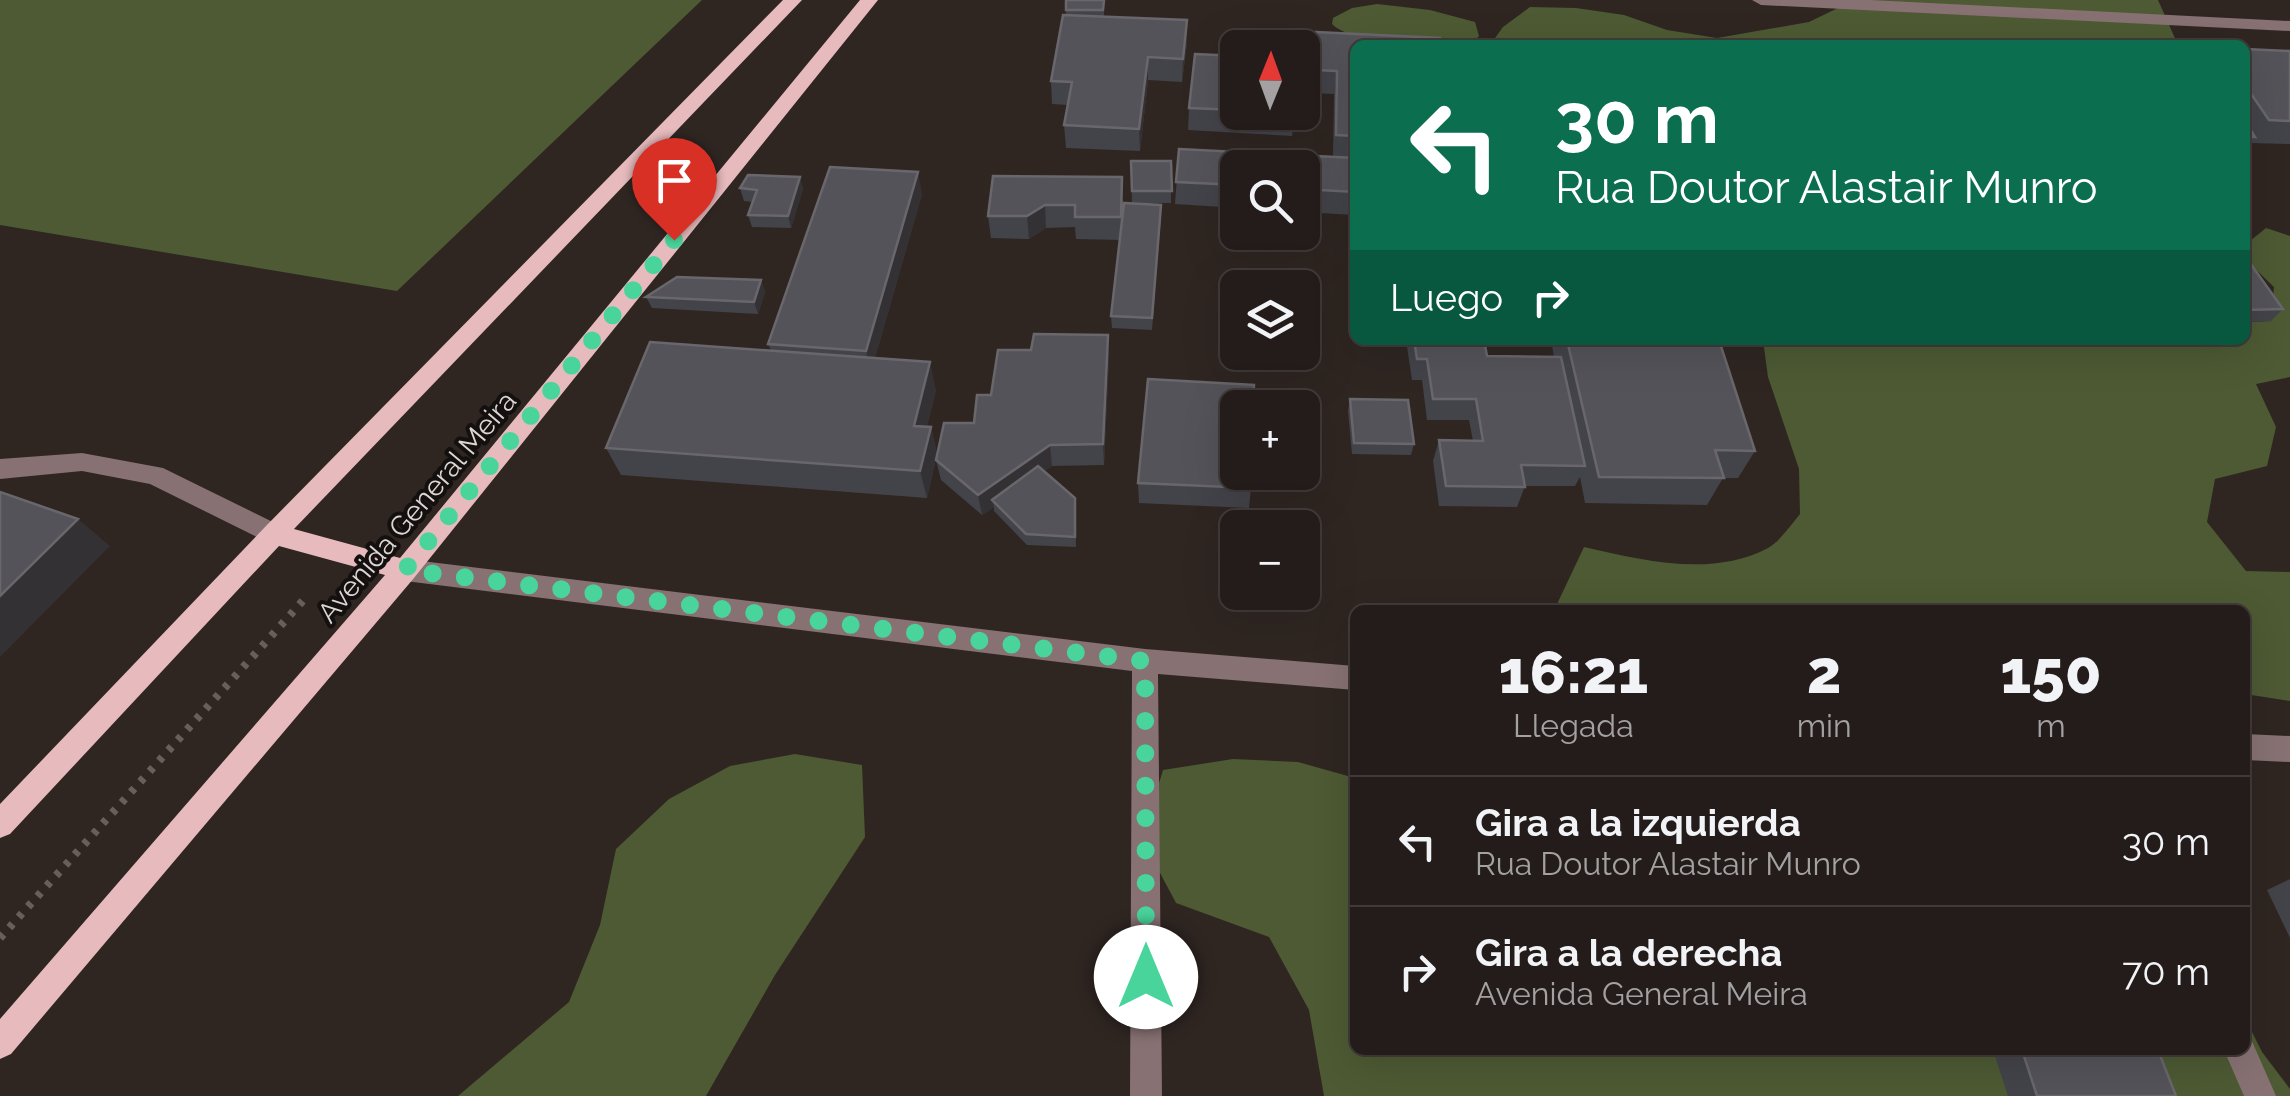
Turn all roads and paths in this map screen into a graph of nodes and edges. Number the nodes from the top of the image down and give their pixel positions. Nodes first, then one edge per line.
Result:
1 (793, 0) edge
2 (869, 0) edge
3 (1761, 0) edge
4 (2290, 26) edge
5 (0, 469) edge
6 (274, 534) junction
7 (405, 570) junction
8 (1145, 661) junction
9 (1350, 678) edge
10 (2250, 747) edge
11 (2290, 749) edge
12 (0, 824) edge
13 (0, 1043) edge
14 (2242, 1055) edge
15 (1146, 1096) edge
16 (2260, 1096) edge

1 - 6 main road
2 - 7 main road, Avenida General Meira
3 - 4 street
5 - 6 street
6 - 7 main road
6 - 12 main road
7 - 8 street
7 - 13 main road, Avenida General Meira
8 - 9 street
8 - 15 street
10 - 11 street
14 - 16 street

